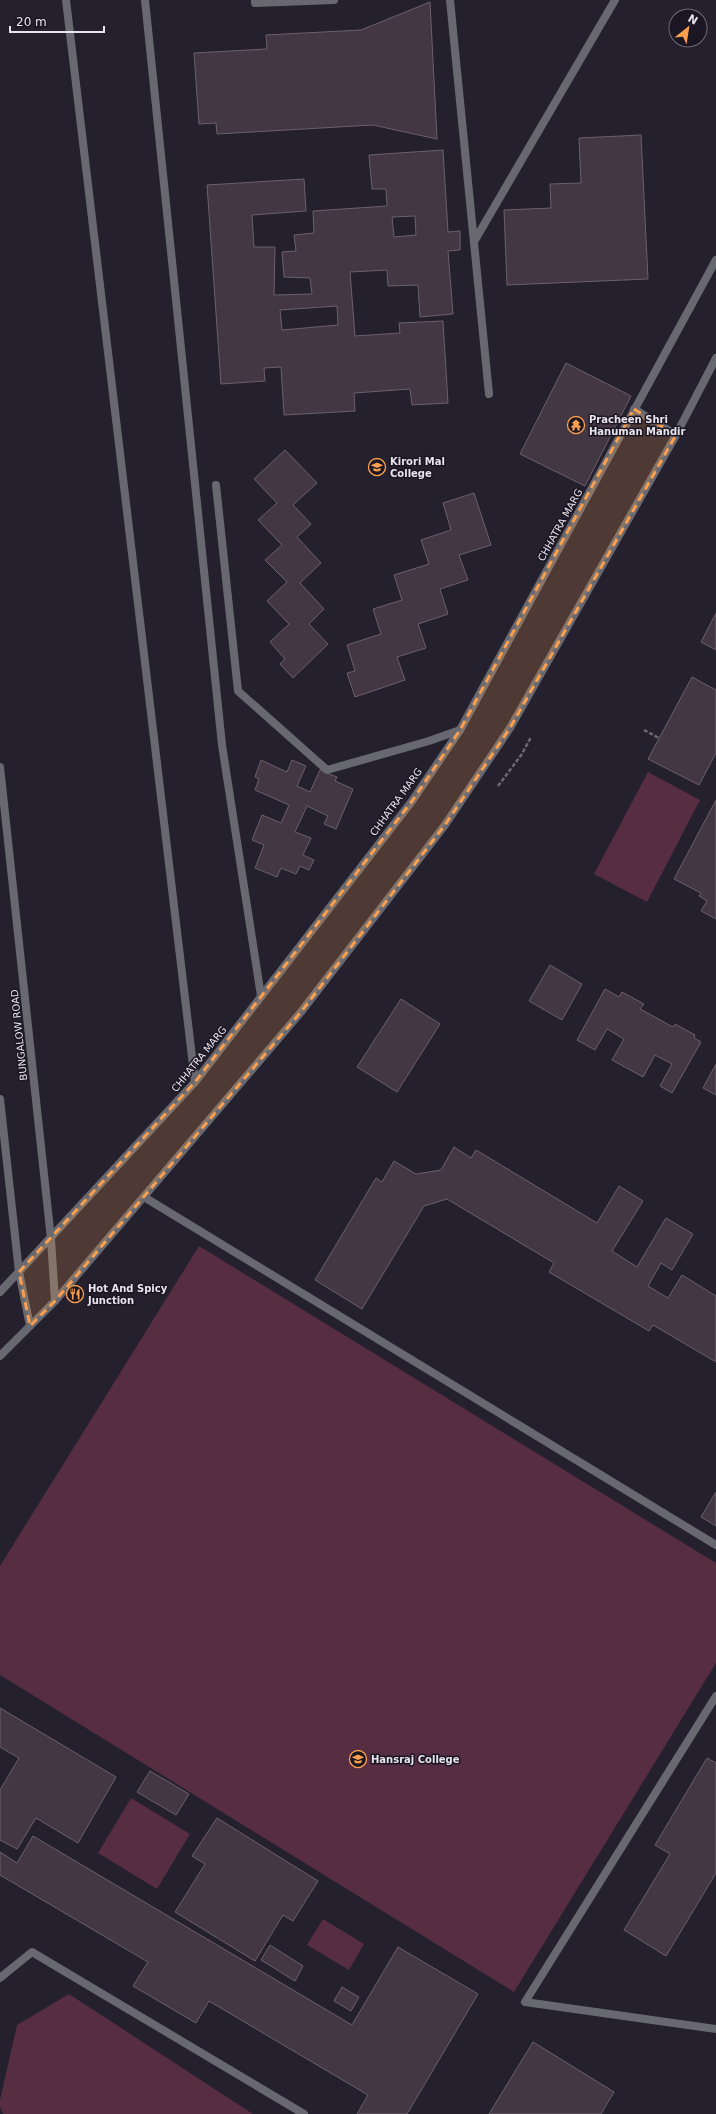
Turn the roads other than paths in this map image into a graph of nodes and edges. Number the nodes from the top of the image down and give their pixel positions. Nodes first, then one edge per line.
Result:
1 (66, 0) edge
2 (145, 0) edge
3 (255, 0) edge
4 (334, 0) edge
5 (450, 0) edge
6 (615, 0) edge
7 (475, 240) junction
8 (716, 260) edge
9 (716, 358) edge
10 (489, 394) dead end
11 (634, 409) junction
12 (676, 435) junction
13 (216, 485) dead end
14 (460, 730) junction
15 (0, 767) edge
16 (261, 996) junction
17 (195, 1082) junction
18 (0, 1099) edge
19 (144, 1196) junction
20 (51, 1239) junction
21 (19, 1272) junction
22 (0, 1292) edge
23 (55, 1301) junction
24 (30, 1326) junction
25 (0, 1356) edge
26 (716, 1545) edge
27 (716, 1696) edge
28 (0, 1978) edge
29 (716, 2029) edge
30 (304, 2114) edge

1 - 17 street
2 - 16 street
3 - 4 street
5 - 7 street
6 - 7 street
7 - 10 street
8 - 11 street, CHHATRA MARG
9 - 12 street
11 - 12 street
11 - 14 street, CHHATRA MARG
12 - 19 street
13 - 14 street
14 - 16 street, CHHATRA MARG
15 - 20 street, BUNGALOW ROAD
16 - 17 street, CHHATRA MARG
17 - 20 street, CHHATRA MARG
18 - 21 street
19 - 23 street
19 - 26 street
20 - 21 street, CHHATRA MARG
20 - 23 street, BUNGALOW ROAD
21 - 22 street, CHHATRA MARG
21 - 24 street
23 - 24 street
24 - 25 street
27 - 29 street
28 - 30 street

